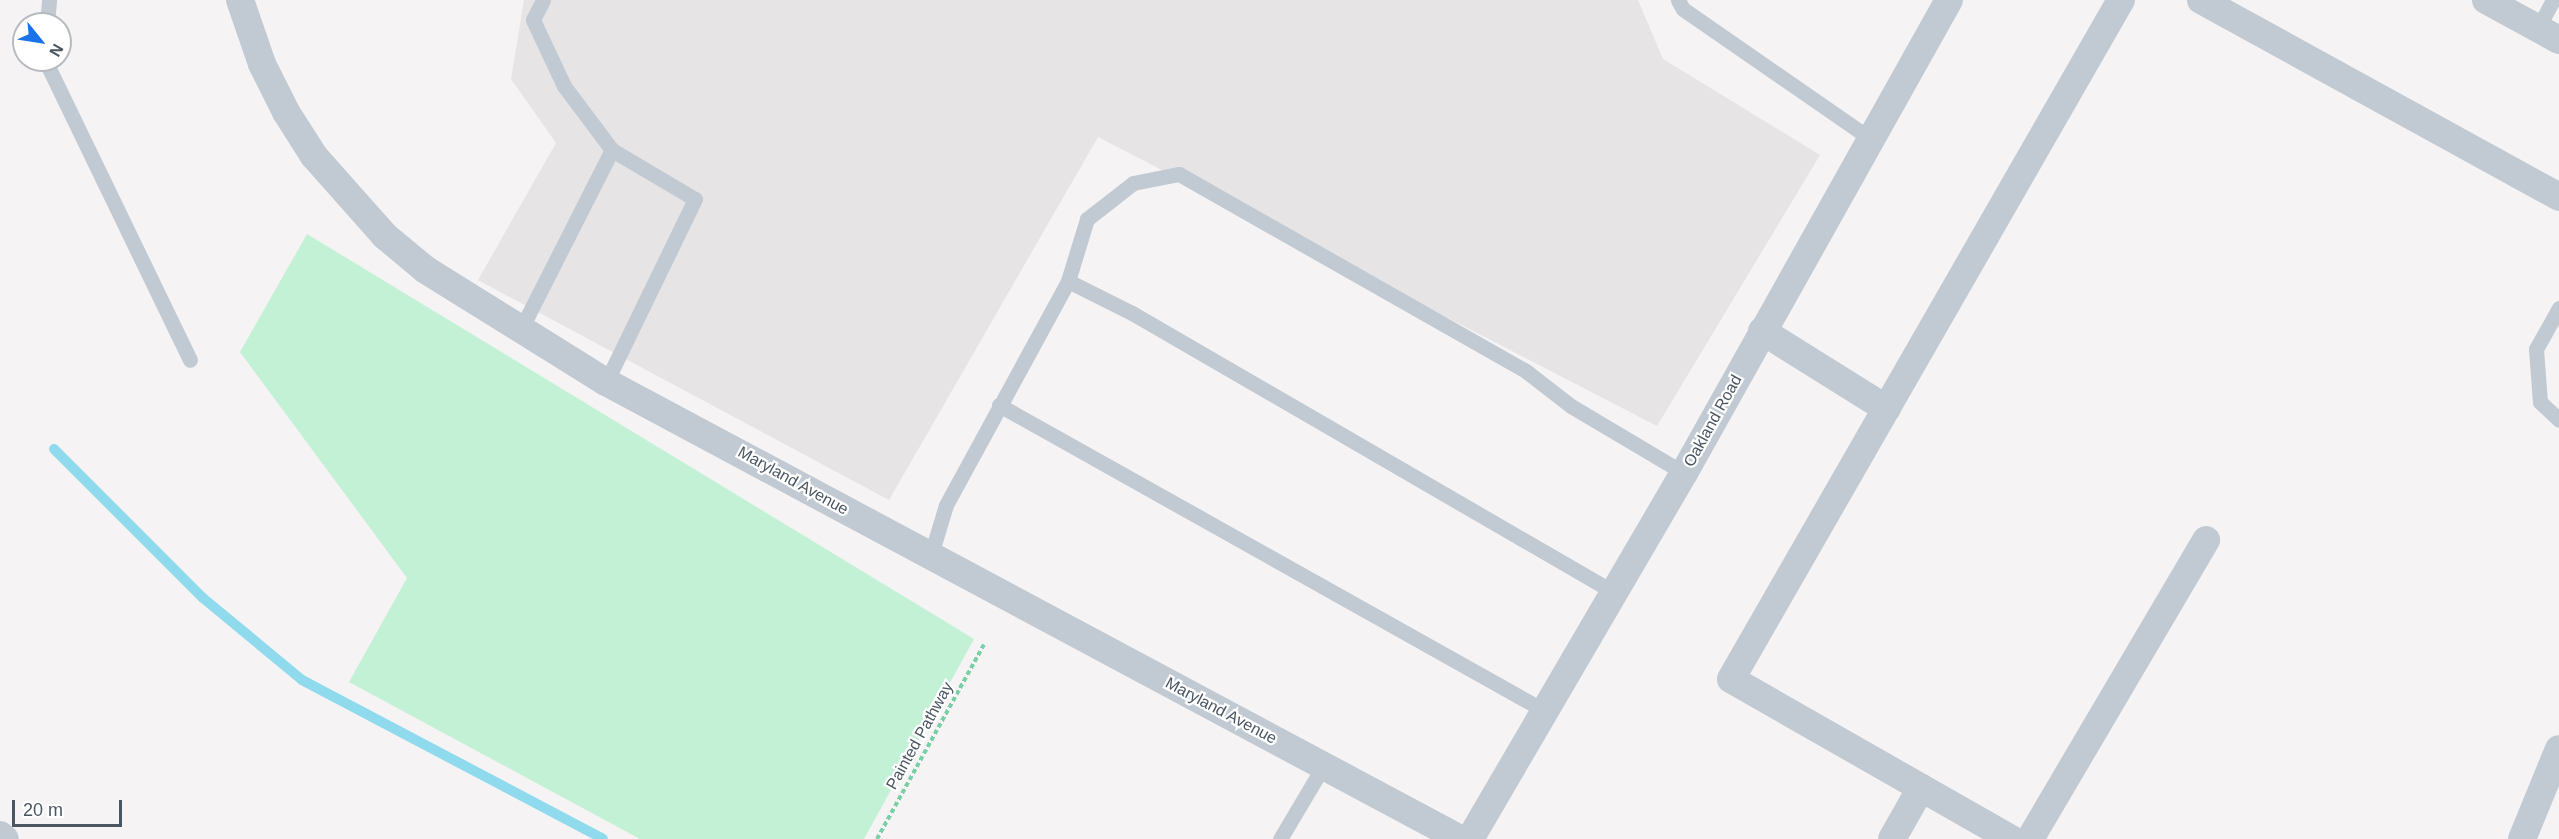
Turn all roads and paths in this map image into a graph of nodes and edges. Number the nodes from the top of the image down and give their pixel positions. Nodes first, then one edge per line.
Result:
1 (240, 0) edge
2 (543, 0) edge
3 (1678, 0) edge
4 (1949, 0) edge
5 (2121, 0) edge
6 (2201, 0) edge
7 (2486, 0) edge
8 (2553, 0) edge
9 (2548, 34) edge
10 (51, 72) edge
11 (1871, 139) junction
12 (612, 150) junction
13 (2559, 197) edge
14 (1068, 281) junction
15 (2559, 308) edge
16 (521, 329) junction
17 (1762, 331) junction
18 (190, 360) dead end
19 (606, 382) junction
20 (999, 405) junction
21 (1887, 409) junction
22 (2559, 420) edge
23 (1684, 473) junction
24 (2206, 540) dead end
25 (930, 558) junction
26 (1615, 593) junction
27 (984, 644) dead end
28 (1545, 711) junction
29 (2559, 749) edge
30 (1324, 765) junction
31 (1921, 788) junction
32 (0, 835) edge
33 (5, 839) edge
34 (877, 839) edge
35 (1280, 839) edge
36 (1460, 839) edge
37 (1470, 839) edge
38 (1892, 839) edge
39 (2011, 839) edge
40 (2030, 839) edge
41 (2522, 839) edge

1 - 16 street, Maryland Avenue
2 - 12 lane
3 - 11 lane
4 - 11 street, Oakland Road
5 - 21 street
6 - 13 street
7 - 9 street
8 - 9 lane
10 - 18 lane
11 - 17 street, Oakland Road
12 - 16 lane
12 - 19 lane
14 - 20 lane
14 - 23 lane
14 - 26 lane
15 - 22 lane
16 - 19 street, Maryland Avenue
17 - 21 street
17 - 23 street, Oakland Road
19 - 25 street, Maryland Avenue
20 - 25 lane
20 - 28 lane
21 - 31 street
23 - 26 street, Oakland Road
24 - 40 street
25 - 30 street, Maryland Avenue
26 - 28 street, Oakland Road
27 - 34 path, Painted Pathway
28 - 37 street, Oakland Road
29 - 41 street
30 - 35 lane
30 - 36 street, Maryland Avenue
31 - 38 street
31 - 39 street
32 - 33 street

